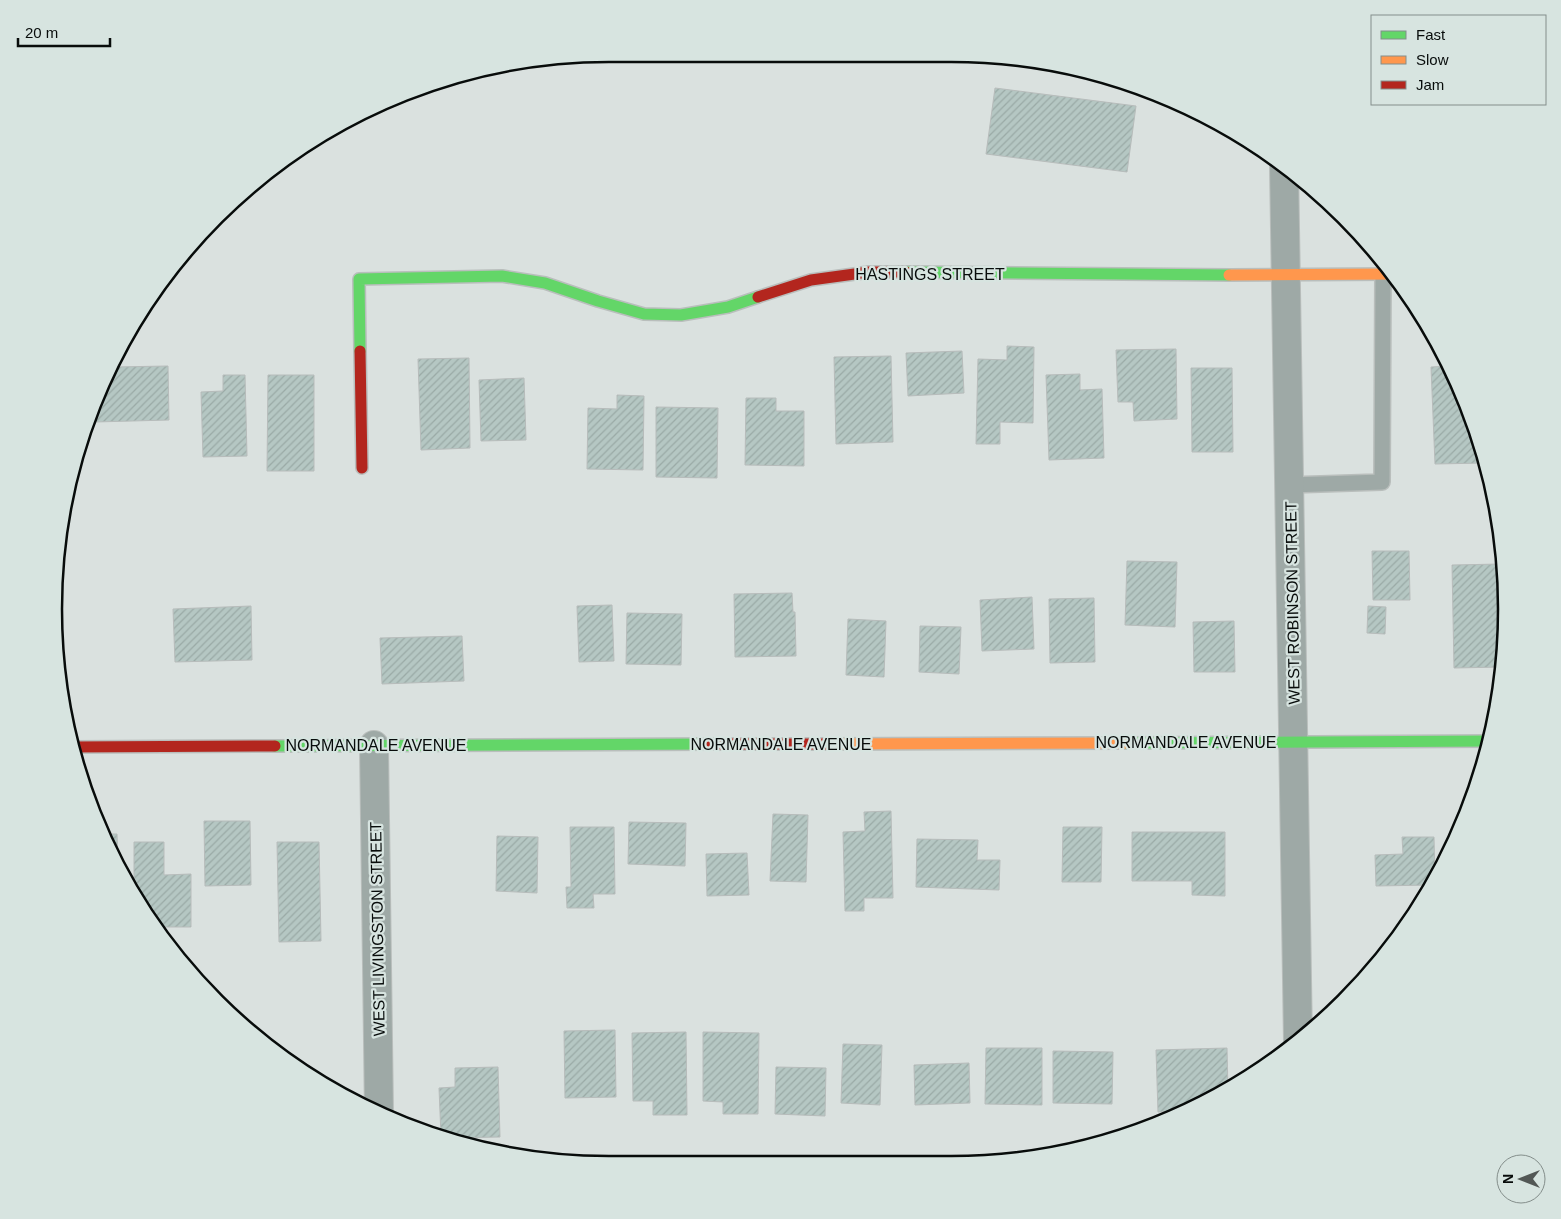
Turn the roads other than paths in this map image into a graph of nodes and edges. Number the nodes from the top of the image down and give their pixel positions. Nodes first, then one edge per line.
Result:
1 (1284, 176) edge
2 (1383, 274) edge
3 (1286, 276) junction
4 (1387, 280) edge
5 (362, 468) dead end
6 (1290, 485) junction
7 (1482, 741) edge
8 (1294, 742) junction
9 (374, 745) junction
10 (80, 747) edge
11 (1298, 1032) edge
12 (379, 1105) edge

1 - 3 street, WEST ROBINSON STREET
2 - 3 street, HASTINGS STREET
3 - 5 street, HASTINGS STREET
3 - 6 street, WEST ROBINSON STREET
4 - 6 lane
6 - 8 street, WEST ROBINSON STREET
7 - 8 street, NORMANDALE AVENUE
8 - 9 street, NORMANDALE AVENUE
8 - 11 street, WEST ROBINSON STREET
9 - 10 street, NORMANDALE AVENUE
9 - 12 street, WEST LIVINGSTON STREET

